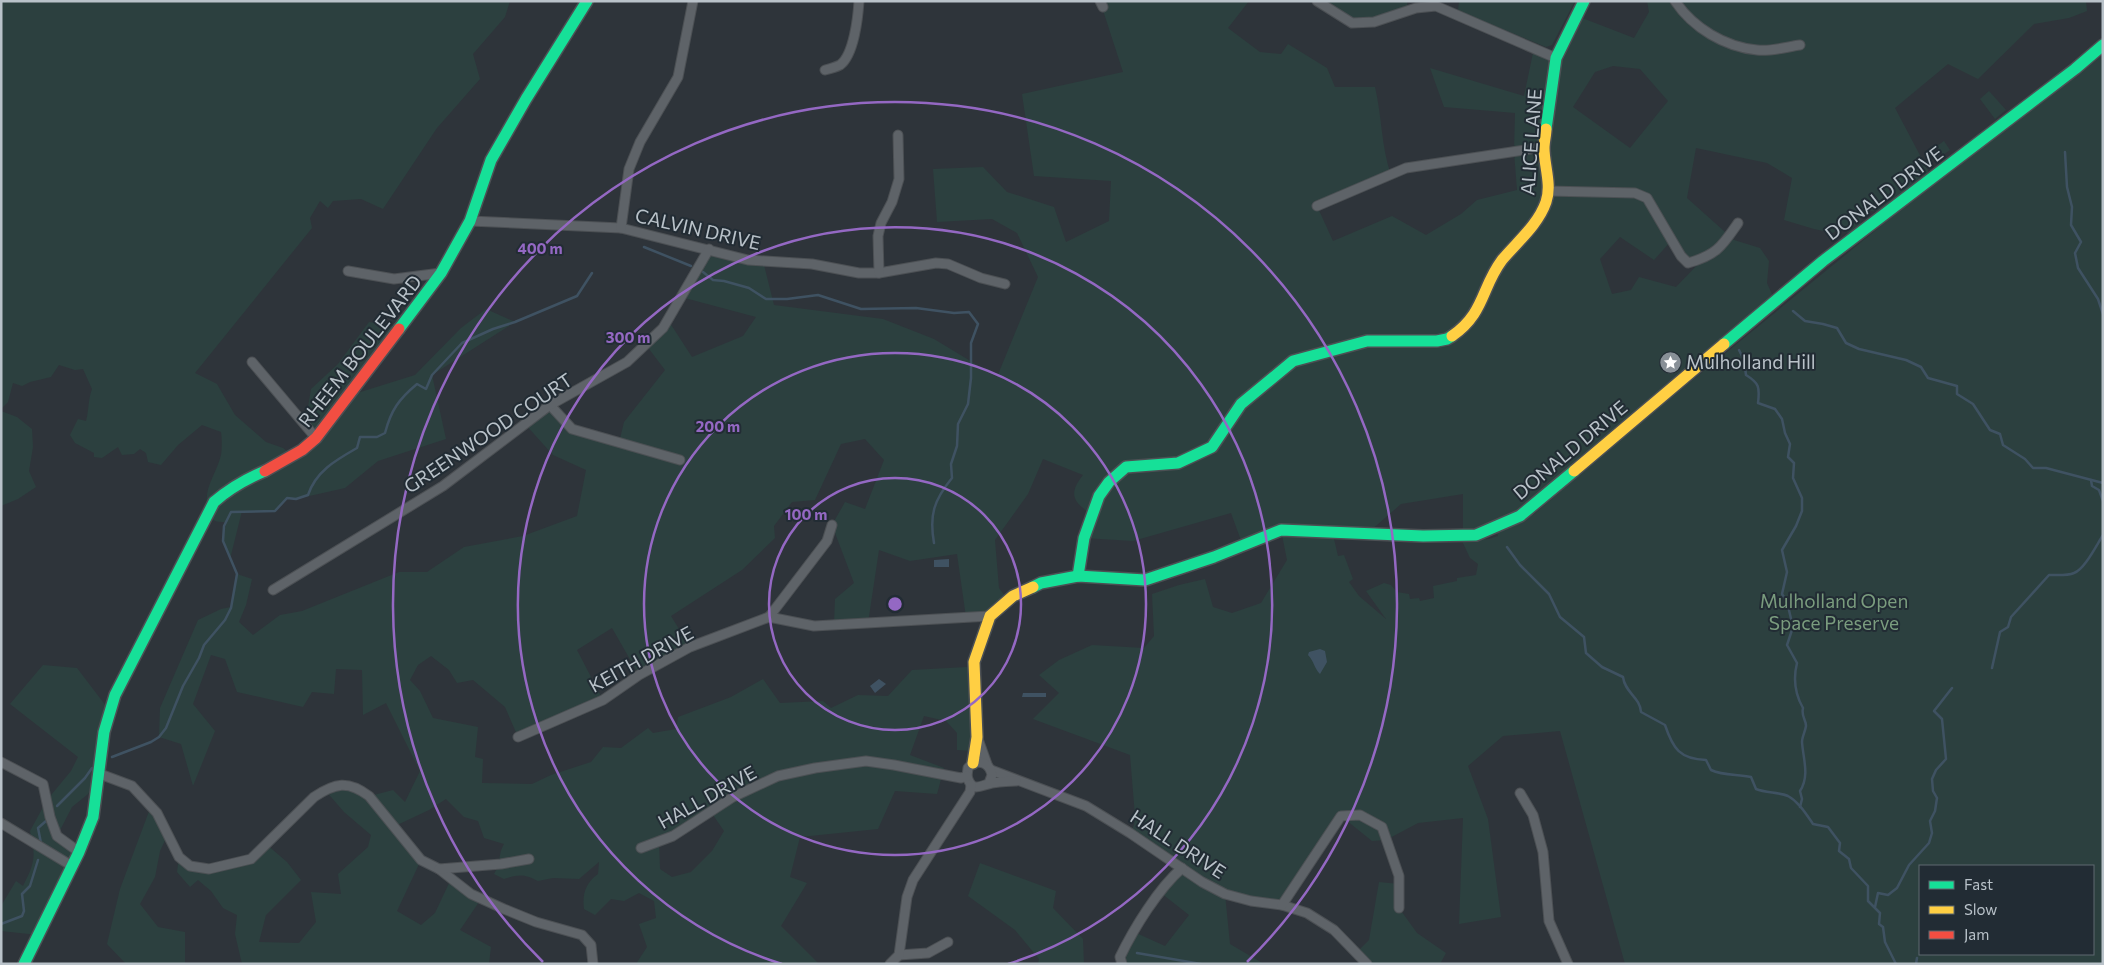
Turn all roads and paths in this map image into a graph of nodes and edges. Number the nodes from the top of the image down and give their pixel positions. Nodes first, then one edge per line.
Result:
1 (587, 1) edge
2 (693, 1) edge
3 (859, 1) edge
4 (1317, 1) edge
5 (1584, 1) edge
6 (1675, 1) edge
7 (2103, 44) edge
8 (1800, 45) dead end
9 (1556, 58) junction
10 (825, 70) dead end
11 (898, 135) dead end
12 (1544, 147) junction
13 (1548, 191) junction
14 (1316, 206) dead end
15 (470, 221) junction
16 (1738, 223) dead end
17 (621, 228) junction
18 (709, 249) junction
19 (348, 271) dead end
20 (441, 273) junction
21 (878, 273) junction
22 (1005, 284) dead end
23 (252, 362) dead end
24 (550, 405) junction
25 (316, 438) junction
26 (680, 460) dead end
27 (832, 525) dead end
28 (1078, 576) junction
29 (273, 590) dead end
30 (990, 616) junction
31 (769, 618) junction
32 (518, 737) dead end
33 (977, 738) junction
34 (1, 762) edge
35 (973, 763) junction
36 (989, 767) junction
37 (100, 774) junction
38 (966, 776) junction
39 (1019, 780) junction
40 (989, 783) junction
41 (971, 785) junction
42 (1520, 793) dead end
43 (1, 823) edge
44 (641, 848) dead end
45 (79, 852) junction
46 (529, 859) dead end
47 (72, 866) junction
48 (1182, 868) junction
49 (439, 869) junction
50 (1282, 905) junction
51 (1399, 908) dead end
52 (948, 942) dead end
53 (899, 955) junction
54 (24, 964) edge
55 (593, 964) edge
56 (890, 964) edge
57 (1122, 964) edge
58 (1367, 964) edge
59 (1568, 964) edge

1 - 15 street, RHEEM BOULEVARD
2 - 17 street
3 - 10 street
4 - 9 street
5 - 9 street, ALICE LANE
6 - 8 street
7 - 28 street, DONALD DRIVE
9 - 12 street, ALICE LANE
11 - 21 street
12 - 13 street, ALICE LANE
12 - 14 street
13 - 16 street
13 - 28 street, ALICE LANE
15 - 17 street, CALVIN DRIVE
15 - 20 street, RHEEM BOULEVARD
17 - 18 street, CALVIN DRIVE
18 - 21 street, CALVIN DRIVE
18 - 24 street, GREENWOOD COURT
19 - 20 street
20 - 25 street, RHEEM BOULEVARD
21 - 22 street, CALVIN DRIVE
23 - 25 street
24 - 26 street
24 - 29 street, GREENWOOD COURT
25 - 37 street, RHEEM BOULEVARD
27 - 31 street
28 - 30 street, DONALD DRIVE
30 - 31 street
30 - 33 street, DONALD DRIVE
31 - 32 street, KEITH DRIVE
33 - 35 street, DONALD DRIVE
33 - 36 street, DONALD DRIVE
34 - 45 street
35 - 36 street
35 - 38 street
36 - 39 street, HALL DRIVE
36 - 40 street
37 - 45 street, RHEEM BOULEVARD
37 - 49 street
38 - 41 street
38 - 44 street, HALL DRIVE
39 - 40 street, HALL DRIVE
39 - 48 street, HALL DRIVE
40 - 41 street
41 - 53 street
42 - 59 street
43 - 47 street
45 - 47 street, RHEEM BOULEVARD
46 - 49 street
47 - 54 street, RHEEM BOULEVARD
48 - 50 street, HALL DRIVE
48 - 57 street
49 - 55 street
50 - 51 street
50 - 58 street, HALL DRIVE
52 - 53 street
53 - 56 street

